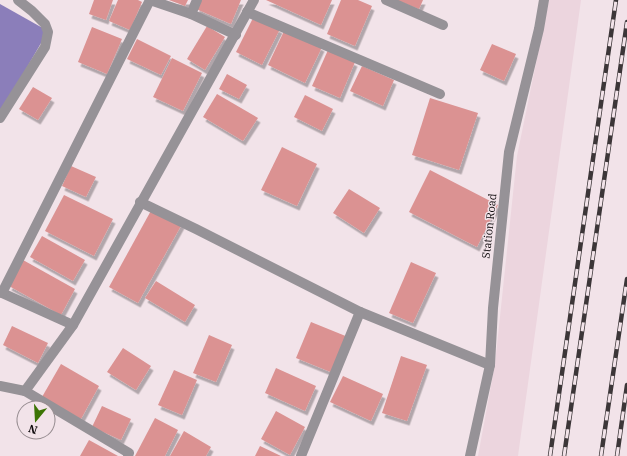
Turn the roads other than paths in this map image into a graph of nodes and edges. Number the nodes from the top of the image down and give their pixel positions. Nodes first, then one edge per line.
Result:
1 (18, 0) edge
2 (150, 0) edge
3 (197, 0) edge
4 (254, 0) edge
5 (386, 0) edge
6 (544, 0) edge
7 (247, 12) junction
8 (191, 14) junction
9 (443, 25) dead end
10 (236, 35) junction
11 (440, 94) dead end
12 (0, 118) edge
13 (140, 202) junction
14 (1, 293) edge
15 (360, 312) junction
16 (73, 325) junction
17 (490, 365) junction
18 (0, 386) edge
19 (25, 391) junction
20 (128, 456) edge
21 (301, 456) edge
22 (470, 456) edge

1 - 12 street
2 - 8 street
2 - 14 street
3 - 8 street
4 - 7 street
5 - 9 street
6 - 17 street, Station Road
7 - 10 street
7 - 11 street
8 - 10 street
10 - 13 street
13 - 15 street
13 - 16 street
14 - 16 street
15 - 17 street
15 - 21 street
16 - 19 street
17 - 22 street, Station Road
18 - 19 street
19 - 20 street

